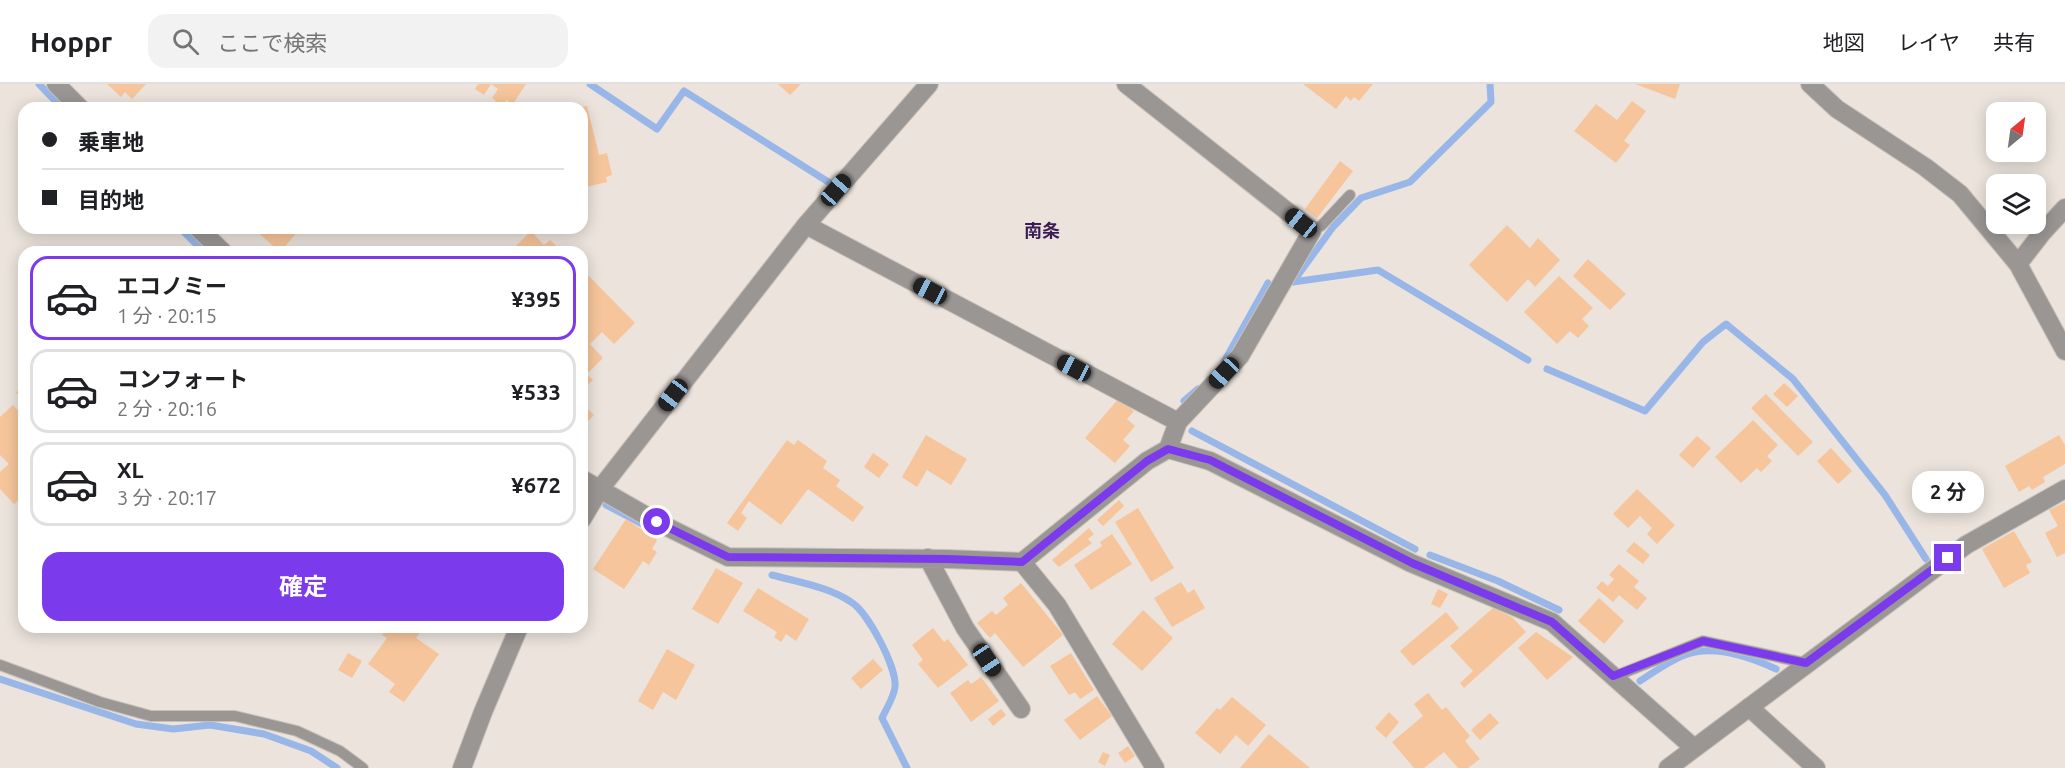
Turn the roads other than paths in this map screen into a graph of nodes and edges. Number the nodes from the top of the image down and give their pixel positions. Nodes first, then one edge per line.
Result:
1 (56, 84) edge
2 (929, 84) edge
3 (1126, 84) edge
4 (1810, 84) edge
5 (74, 102) edge
6 (1350, 195) dead end
7 (2065, 208) edge
8 (806, 225) junction
9 (1312, 231) junction
10 (204, 234) edge
11 (217, 246) edge
12 (2018, 264) junction
13 (2065, 351) edge
14 (1178, 422) junction
15 (1168, 449) junction
16 (588, 482) edge
17 (600, 489) junction
18 (2065, 489) edge
19 (588, 509) edge
20 (928, 558) junction
21 (1022, 562) junction
22 (517, 633) edge
23 (1806, 663) junction
24 (0, 665) edge
25 (1613, 676) junction
26 (1749, 707) junction
27 (1021, 709) dead end
28 (1694, 748) junction
29 (363, 768) edge
30 (462, 768) edge
31 (1155, 768) edge
32 (1668, 768) edge
33 (1816, 768) edge

1 - 5 street
2 - 8 street
3 - 9 street
4 - 12 street
6 - 9 lane
7 - 12 street
8 - 14 street
8 - 17 street
9 - 14 street
10 - 11 street
12 - 13 street
14 - 15 street
15 - 21 street
15 - 25 street
16 - 17 street
17 - 19 street
17 - 20 street
18 - 23 street
20 - 21 street
20 - 27 street
21 - 31 street
22 - 30 street
23 - 25 lane
23 - 26 street
24 - 29 lane
25 - 28 street
26 - 28 street
26 - 33 street
28 - 32 street

